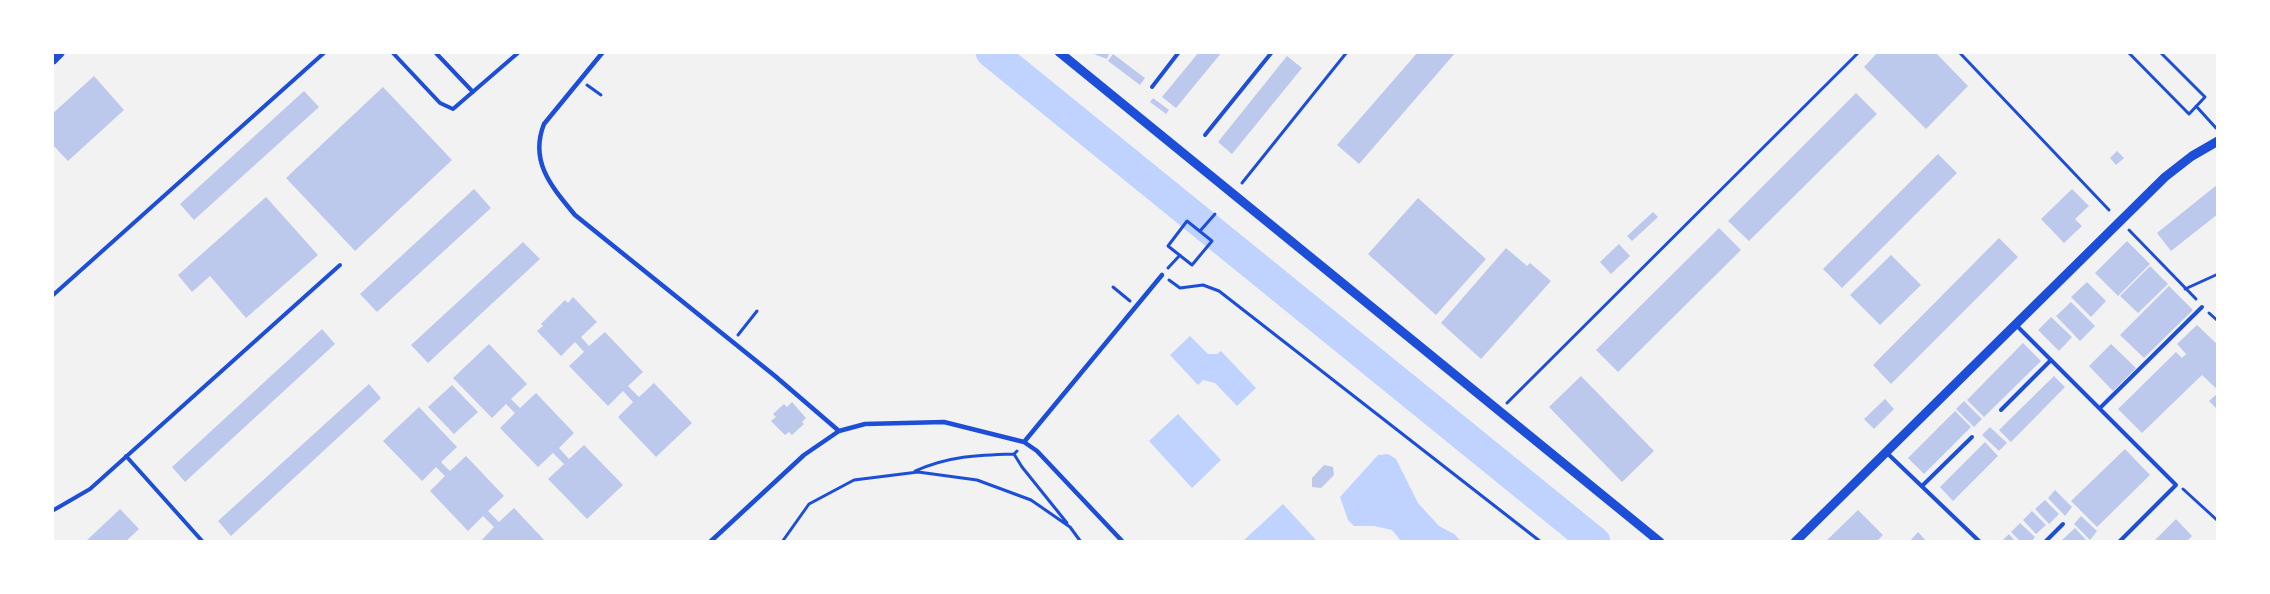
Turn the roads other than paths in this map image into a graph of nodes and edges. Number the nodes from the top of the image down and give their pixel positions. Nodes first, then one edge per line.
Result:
1 (59, 52) edge
2 (325, 52) edge
3 (392, 52) edge
4 (434, 52) edge
5 (519, 52) edge
6 (603, 52) edge
7 (1059, 52) edge
8 (1179, 52) edge
9 (1272, 52) edge
10 (52, 59) edge
11 (1152, 87) dead end
12 (473, 92) junction
13 (1205, 135) dead end
14 (2218, 141) edge
15 (340, 265) dead end
16 (1162, 275) road end
17 (52, 296) edge
18 (2202, 307) road end
19 (2015, 324) junction
20 (2051, 360) junction
21 (2100, 408) junction
22 (2001, 410) dead end
23 (839, 431) junction
24 (1972, 437) dead end
25 (1024, 442) junction
26 (1885, 451) junction
27 (126, 456) junction
28 (1922, 486) junction
29 (52, 510) edge
30 (2063, 524) dead end
31 (203, 542) edge
32 (710, 542) edge
33 (1123, 542) edge
34 (1660, 542) edge
35 (1795, 542) edge
36 (1980, 542) edge
37 (2045, 542) edge
38 (2119, 542) edge

1 - 10 main road
2 - 17 lane
3 - 12 lane
4 - 12 lane
5 - 12 lane
6 - 23 street
7 - 34 street
8 - 11 lane
9 - 13 lane
14 - 19 street
15 - 27 lane
16 - 25 street
18 - 21 lane
19 - 20 lane
19 - 26 street
20 - 21 lane
20 - 22 lane
21 - 38 lane
23 - 25 street
23 - 32 street
24 - 28 lane
25 - 33 street
26 - 28 lane
26 - 35 street
27 - 29 lane
27 - 31 lane
28 - 36 lane
30 - 37 lane

